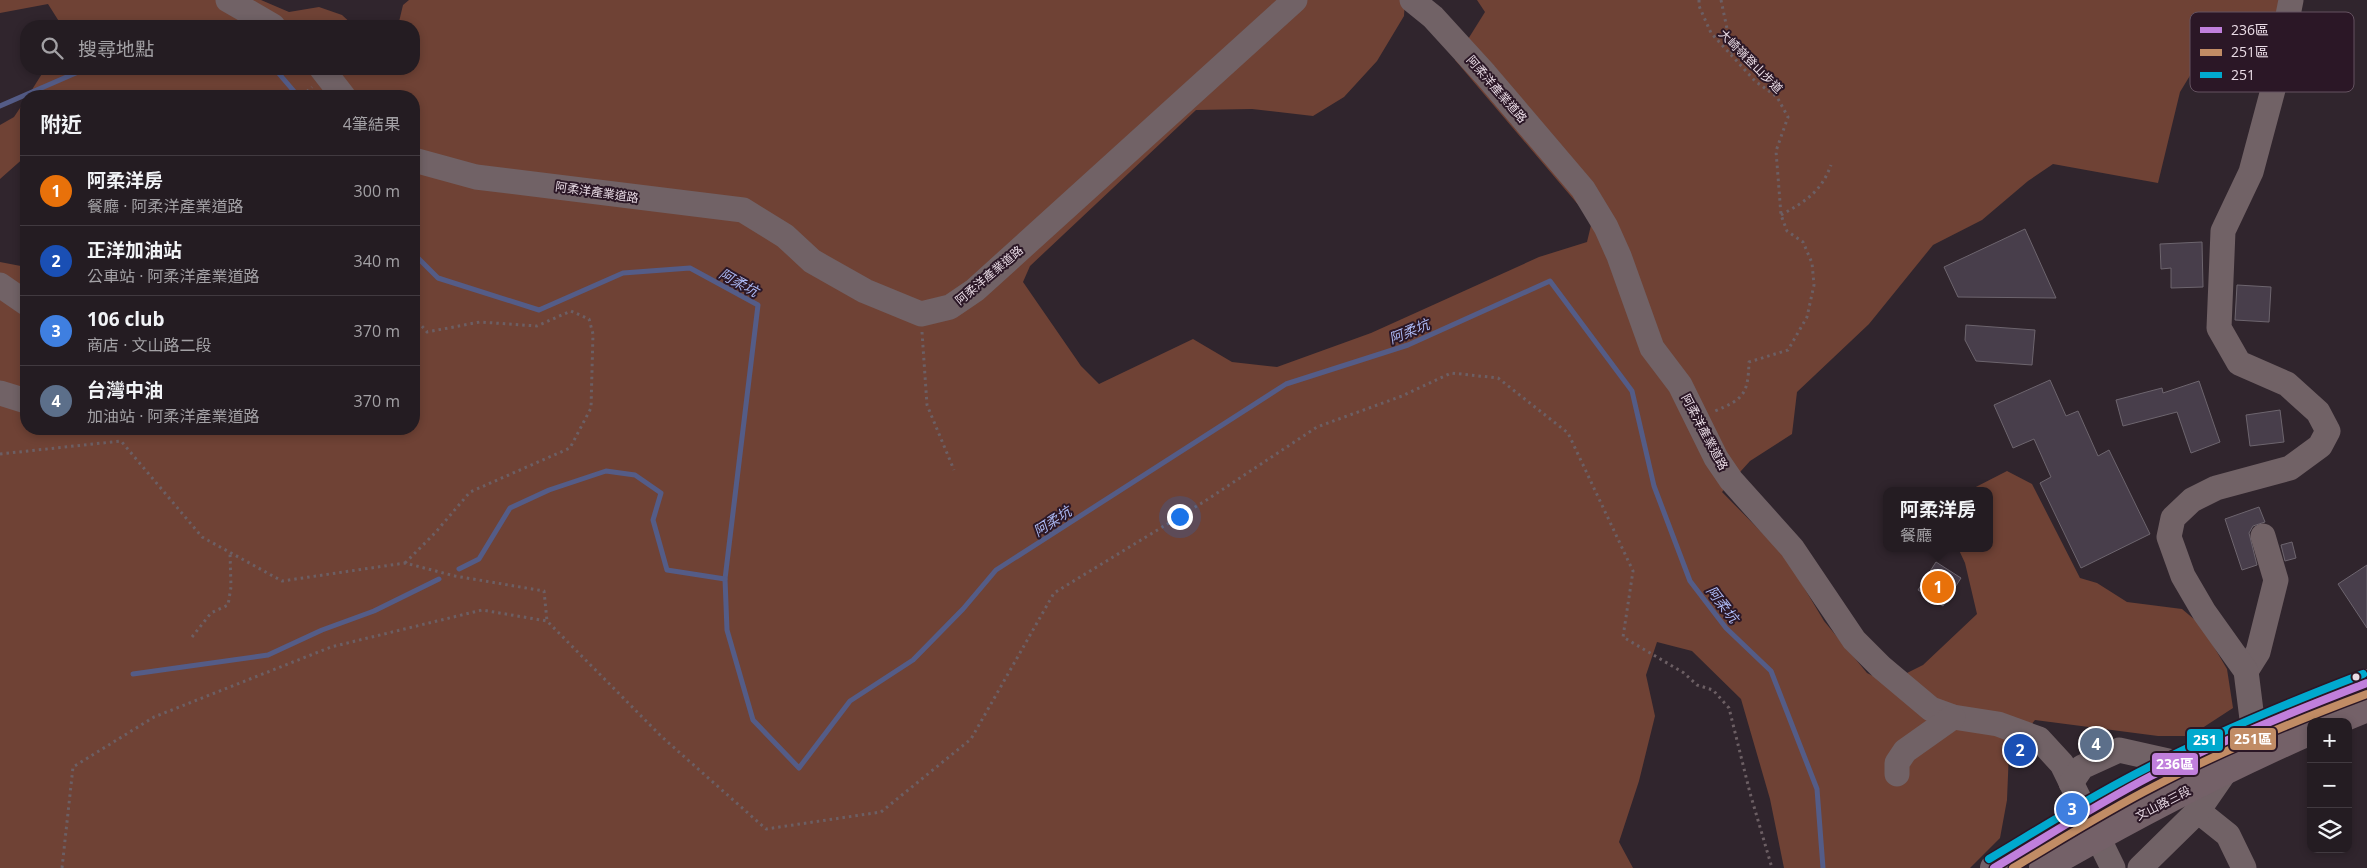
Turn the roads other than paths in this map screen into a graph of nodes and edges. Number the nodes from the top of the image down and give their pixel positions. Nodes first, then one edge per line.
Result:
1 (228, 0) edge
2 (1295, 0) edge
3 (1412, 0) edge
4 (263, 20) edge
5 (327, 75) edge
6 (338, 90) edge
7 (2272, 92) edge
8 (420, 162) edge
9 (0, 285) edge
10 (20, 299) edge
11 (0, 393) edge
12 (20, 399) edge
13 (2263, 536) dead end
14 (2246, 671) junction
15 (2367, 682) edge
16 (2367, 708) edge
17 (1953, 717) junction
18 (2343, 718) edge
19 (2307, 732) edge
20 (2258, 739) junction
21 (2177, 763) junction
22 (2227, 770) junction
23 (1897, 774) dead end
24 (2071, 783) junction
25 (2198, 811) junction
26 (2091, 825) junction
27 (1994, 868) edge
28 (2043, 868) edge
29 (2113, 868) edge
30 (2140, 868) edge
31 (2244, 868) edge

1 - 4 street
2 - 8 street, 阿柔洋產業道路
3 - 17 street, 阿柔洋產業道路
5 - 6 street
7 - 14 street
9 - 10 street
11 - 12 street
13 - 14 street
14 - 20 street
15 - 20 main road, 文山路三段
16 - 18 main road
17 - 23 street
17 - 24 street, 阿柔洋產業道路
19 - 20 main road, 文山路三段
20 - 21 main road, 文山路三段
20 - 22 main road, 文山路三段
21 - 24 street
21 - 26 main road, 文山路三段
22 - 25 street
22 - 26 main road, 文山路三段
24 - 26 street, 阿柔洋產業道路
25 - 30 street
25 - 31 street
26 - 27 main road
26 - 28 main road
26 - 29 street, 阿柔洋產業道路

